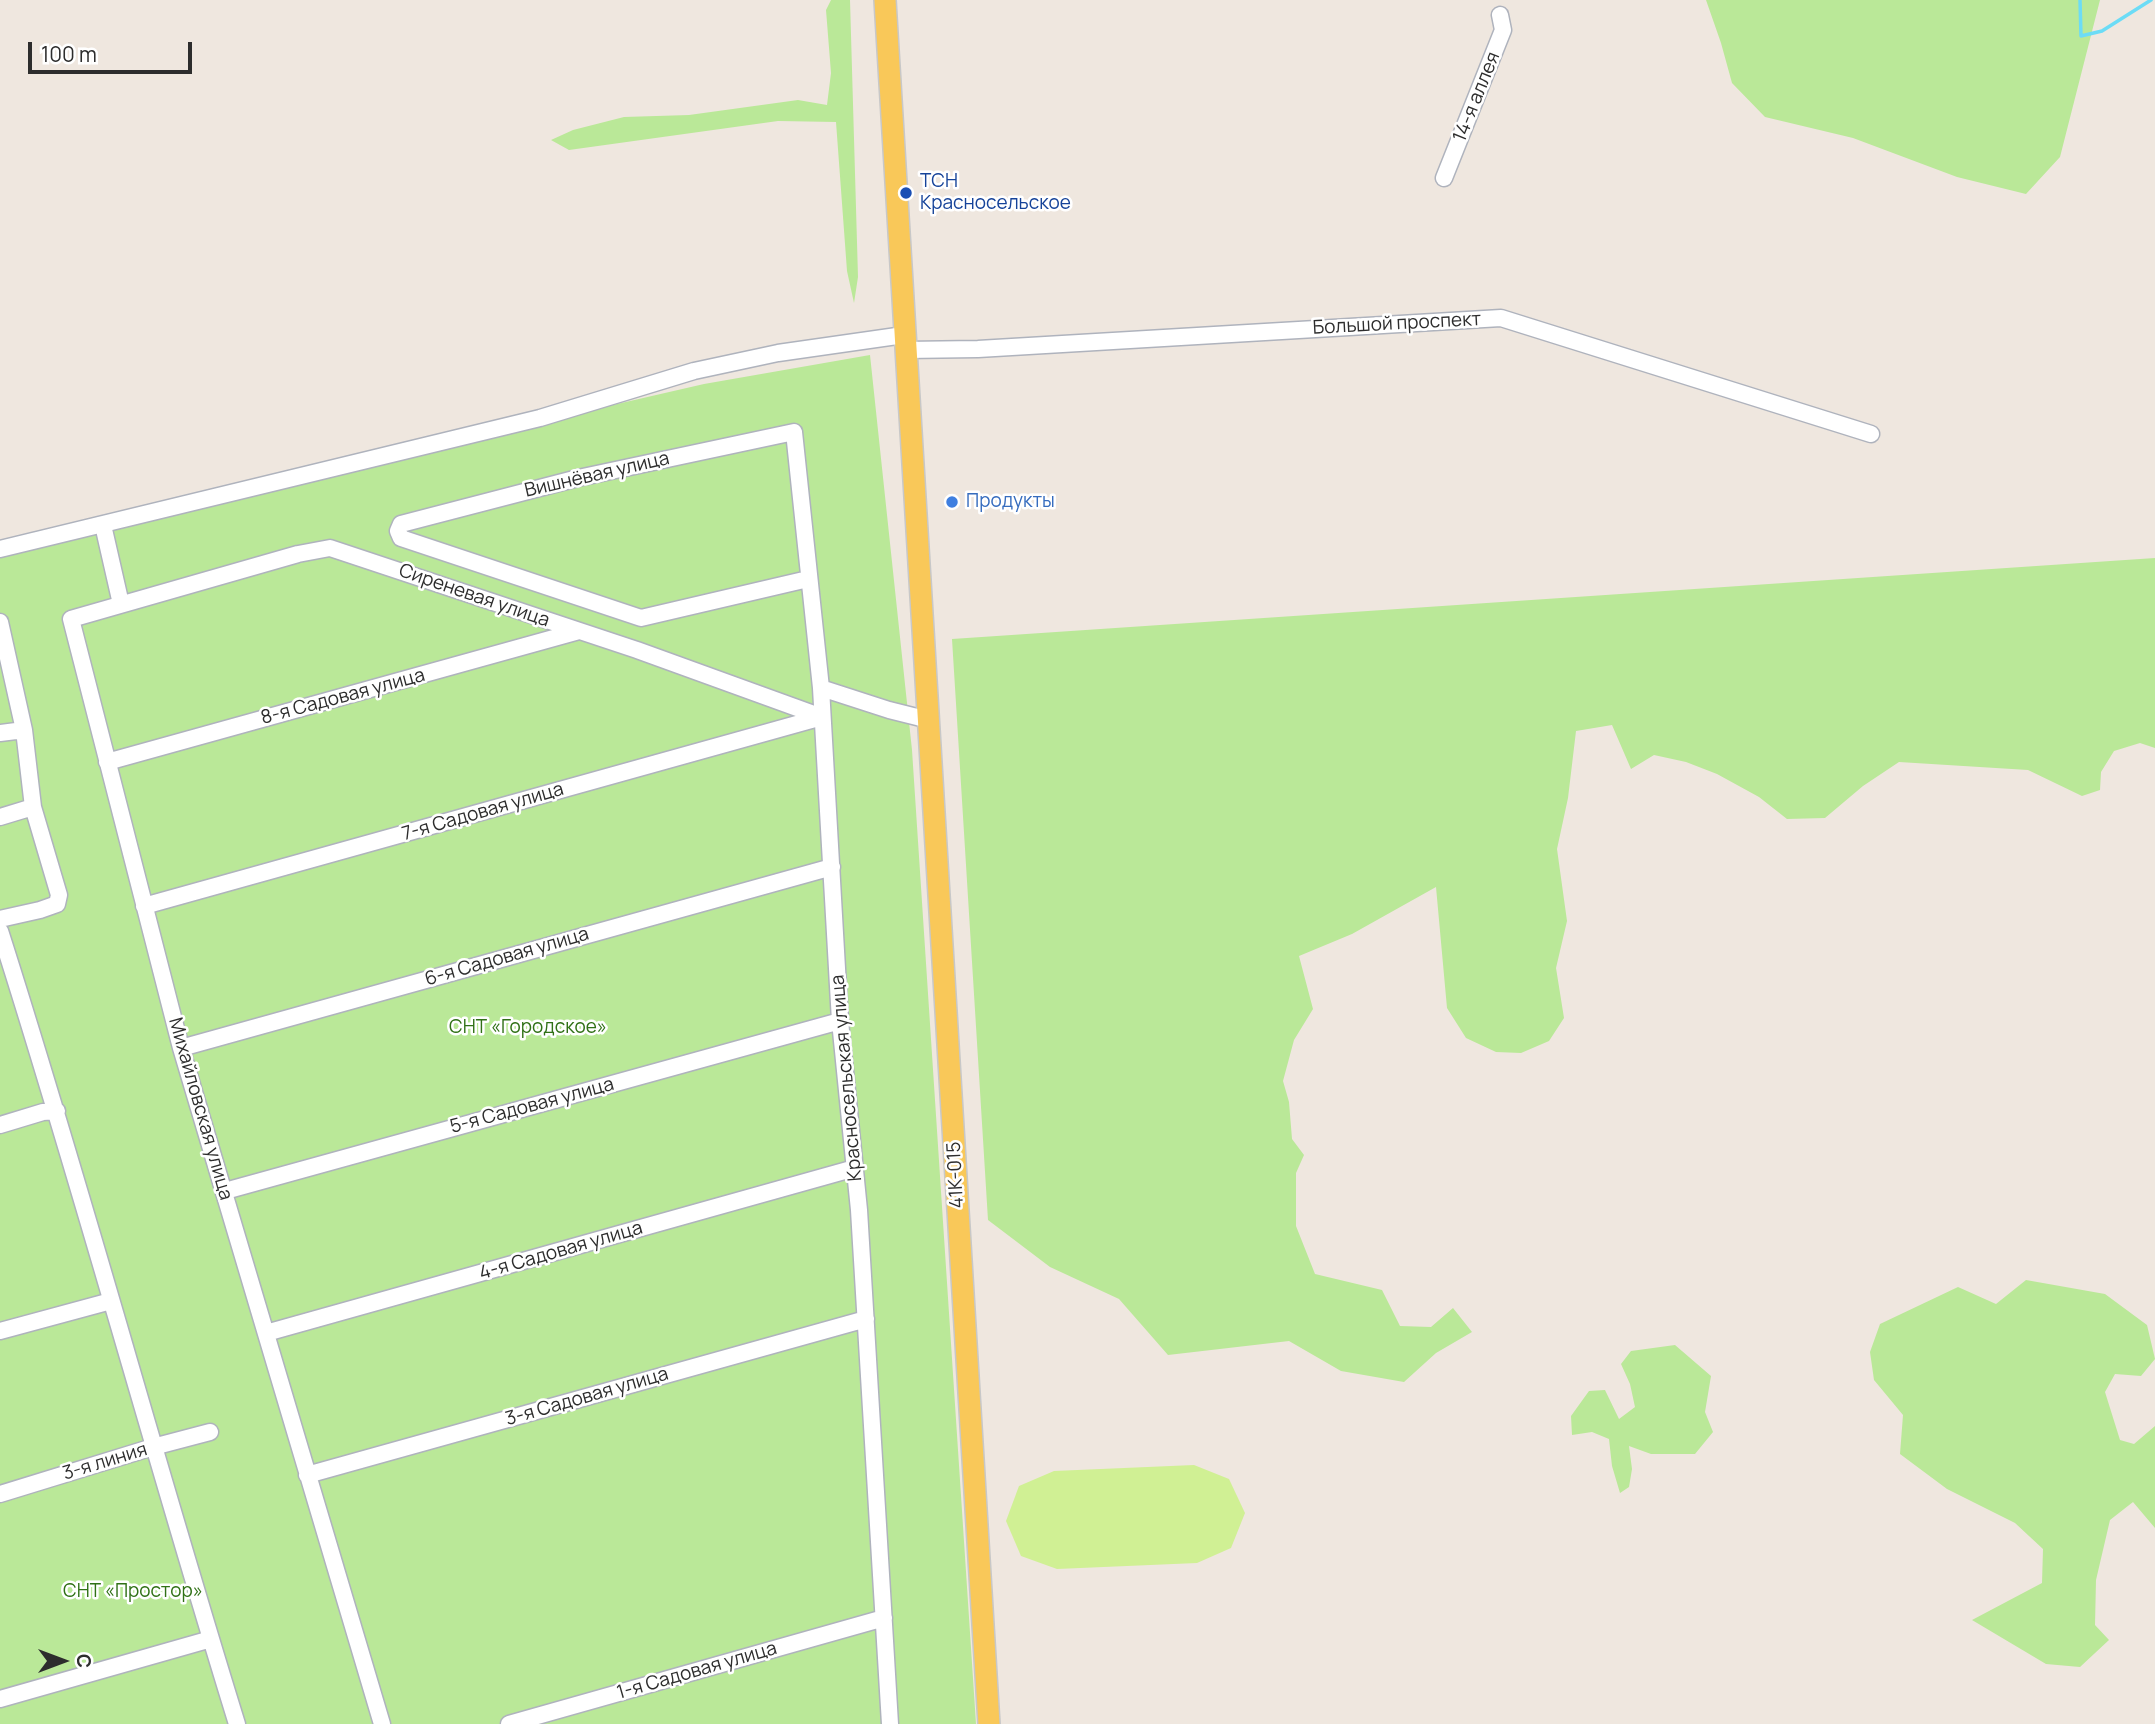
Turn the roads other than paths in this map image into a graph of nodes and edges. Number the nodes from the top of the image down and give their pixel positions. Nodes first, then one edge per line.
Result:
1 (885, 0) edge
2 (1500, 15) dead end
3 (1444, 178) dead end
4 (905, 342) junction
5 (794, 432) joint
6 (1871, 434) dead end
7 (103, 525) junction
8 (0, 550) edge
9 (808, 579) junction
10 (121, 604) junction
11 (0, 622) edge
12 (579, 631) junction
13 (821, 688) junction
14 (822, 717) junction
15 (929, 720) junction
16 (24, 730) junction
17 (0, 733) edge
18 (107, 762) junction
19 (33, 807) junction
20 (0, 817) edge
21 (832, 867) junction
22 (144, 906) junction
23 (0, 919) edge
24 (0, 931) edge
25 (840, 1021) junction
26 (181, 1048) junction
27 (57, 1111) junction
28 (0, 1125) edge
29 (855, 1168) junction
30 (225, 1191) junction
31 (111, 1301) junction
32 (866, 1319) junction
33 (0, 1332) edge
34 (266, 1333) junction
35 (210, 1432) dead end
36 (153, 1447) junction
37 (307, 1475) junction
38 (0, 1494) edge
39 (884, 1618) junction
40 (211, 1639) junction
41 (0, 1699) edge
42 (237, 1724) edge
43 (382, 1724) edge
44 (509, 1724) edge
45 (890, 1724) edge
46 (989, 1724) edge

1 - 4 main road, 41К-015
2 - 3 street, 14-я аллея
4 - 6 street, Большой проспект
4 - 7 street, Большой проспект
4 - 15 main road, 41К-015
5 - 9 street, Красносельская улица
5 - 9 street, Вишнёвая улица
7 - 8 street, Большой проспект
7 - 10 street
9 - 13 street, Красносельская улица
10 - 12 street, Сиреневая улица
10 - 18 street, Михайловская улица
11 - 16 street
12 - 14 street, Сиреневая улица
12 - 18 street, 8-я Садовая улица
13 - 14 street, Красносельская улица
13 - 15 street
14 - 21 street, Красносельская улица
14 - 22 street, 7-я Садовая улица
15 - 46 main road, 41К-015
16 - 17 street
16 - 19 street
18 - 22 street, Михайловская улица
19 - 20 street
19 - 23 street
21 - 25 street, Красносельская улица
21 - 26 street, 6-я Садовая улица
22 - 26 street, Михайловская улица
24 - 27 street
25 - 29 street, Красносельская улица
25 - 30 street, 5-я Садовая улица
26 - 30 street, Михайловская улица
27 - 28 street
27 - 31 street
29 - 32 street, Красносельская улица
29 - 34 street, 4-я Садовая улица
30 - 34 street, Михайловская улица
31 - 33 street
31 - 36 street
32 - 37 street, 3-я Садовая улица
32 - 39 street, Красносельская улица
34 - 37 street, Михайловская улица
35 - 36 street, 3-я линия
36 - 38 street, 3-я линия
36 - 40 street
37 - 43 street, Михайловская улица
39 - 44 street, 1-я Садовая улица
39 - 45 street, Красносельская улица
40 - 41 street
40 - 42 street

